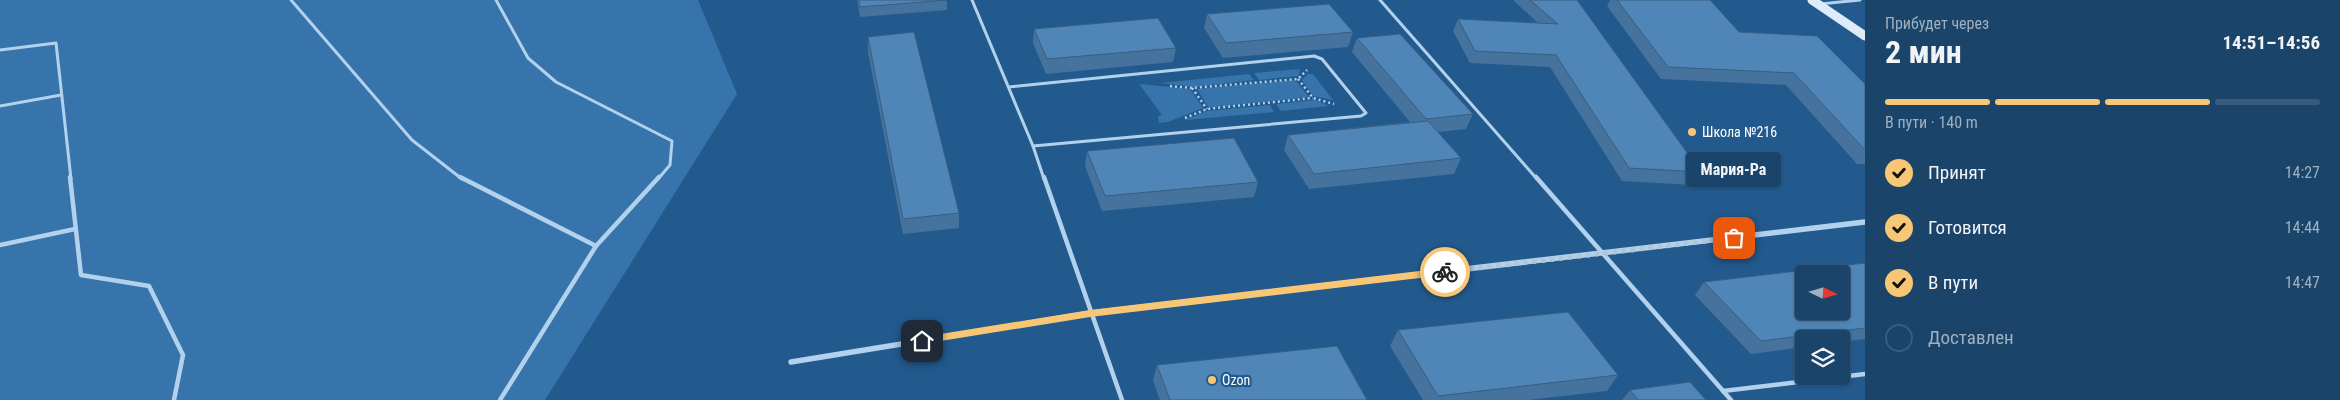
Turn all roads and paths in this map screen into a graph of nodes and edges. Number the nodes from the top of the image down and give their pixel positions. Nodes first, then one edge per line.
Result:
1 (291, 0) edge
2 (496, 0) edge
3 (972, 0) edge
4 (1380, 0) edge
5 (1860, 0) edge
6 (1815, 2) edge
7 (1865, 36) edge
8 (0, 50) edge
9 (1320, 58) junction
10 (1298, 79) junction
11 (1163, 85) dead end
12 (1009, 87) junction
13 (1192, 88) junction
14 (61, 94) junction
15 (1313, 98) junction
16 (0, 106) edge
17 (1339, 106) dead end
18 (1207, 109) junction
19 (1184, 118) dead end
20 (1033, 146) junction
21 (1865, 222) edge
22 (75, 228) junction
23 (0, 245) edge
24 (596, 246) junction
25 (1603, 253) junction
26 (1090, 313) junction
27 (791, 362) dead end
28 (1865, 374) edge
29 (1723, 391) junction
30 (174, 400) edge
31 (500, 400) edge
32 (1122, 400) edge
33 (1731, 400) edge

1 - 24 lane
2 - 24 lane
3 - 12 lane
4 - 25 lane
5 - 6 lane
6 - 7 street
8 - 14 lane
9 - 10 path
9 - 12 lane
9 - 20 lane
10 - 13 path
10 - 15 path
11 - 13 path
12 - 20 lane
13 - 18 path
14 - 16 lane
14 - 22 lane
15 - 17 path
15 - 18 path
18 - 19 path
20 - 26 lane
21 - 25 street
22 - 23 lane
22 - 30 lane
24 - 31 lane
25 - 26 street
25 - 29 lane
26 - 27 street
26 - 32 lane
28 - 29 lane
29 - 33 lane

